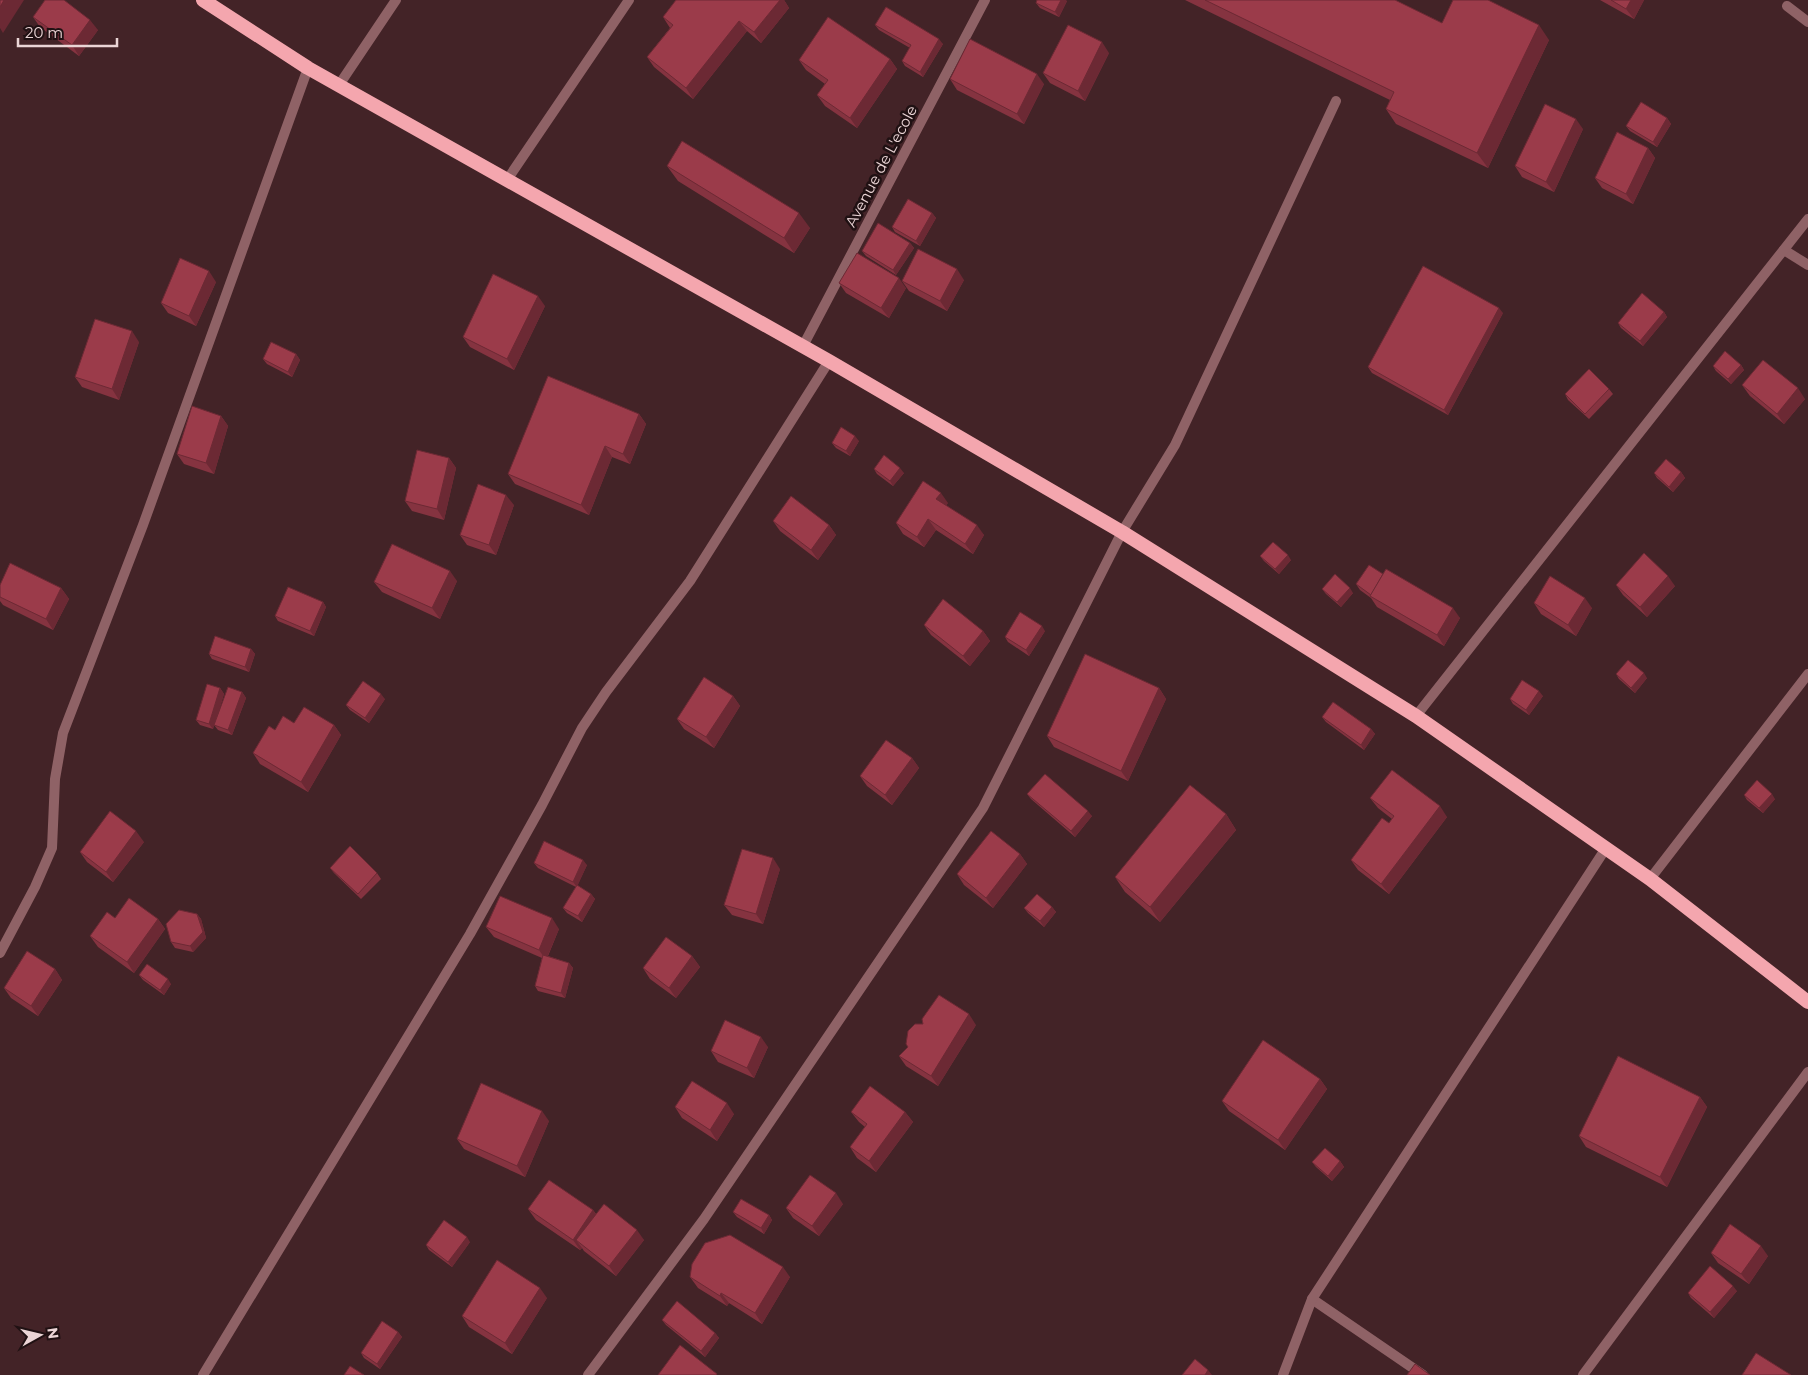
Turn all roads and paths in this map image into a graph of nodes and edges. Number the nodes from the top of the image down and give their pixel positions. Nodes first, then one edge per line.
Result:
1 (203, 0) edge
2 (396, 0) edge
3 (629, 0) edge
4 (985, 0) edge
5 (1787, 6) dead end
6 (1808, 22) edge
7 (308, 68) junction
8 (339, 86) junction
9 (1336, 101) dead end
10 (507, 180) junction
11 (1808, 219) edge
12 (1784, 250) junction
13 (1808, 265) edge
14 (802, 346) junction
15 (829, 361) junction
16 (1122, 532) junction
17 (1808, 674) edge
18 (1416, 716) junction
19 (1606, 848) junction
20 (1650, 879) junction
21 (0, 953) edge
22 (1808, 1002) edge
23 (1808, 1072) edge
24 (1312, 1298) junction
25 (203, 1375) edge
26 (588, 1375) edge
27 (1283, 1375) edge
28 (1423, 1375) edge
29 (1583, 1375) edge

1 - 7 highway
2 - 8 street
3 - 10 street
4 - 14 street, Avenue de L'ecole
5 - 6 street
7 - 8 highway
7 - 21 street
8 - 10 highway
9 - 16 street
10 - 14 highway
11 - 12 street
12 - 13 street
12 - 18 street
14 - 15 highway
15 - 16 highway
15 - 25 street
16 - 18 highway
16 - 26 street
17 - 20 street
18 - 19 highway
19 - 20 highway
19 - 24 street
20 - 22 highway
23 - 29 street
24 - 27 street
24 - 28 street

